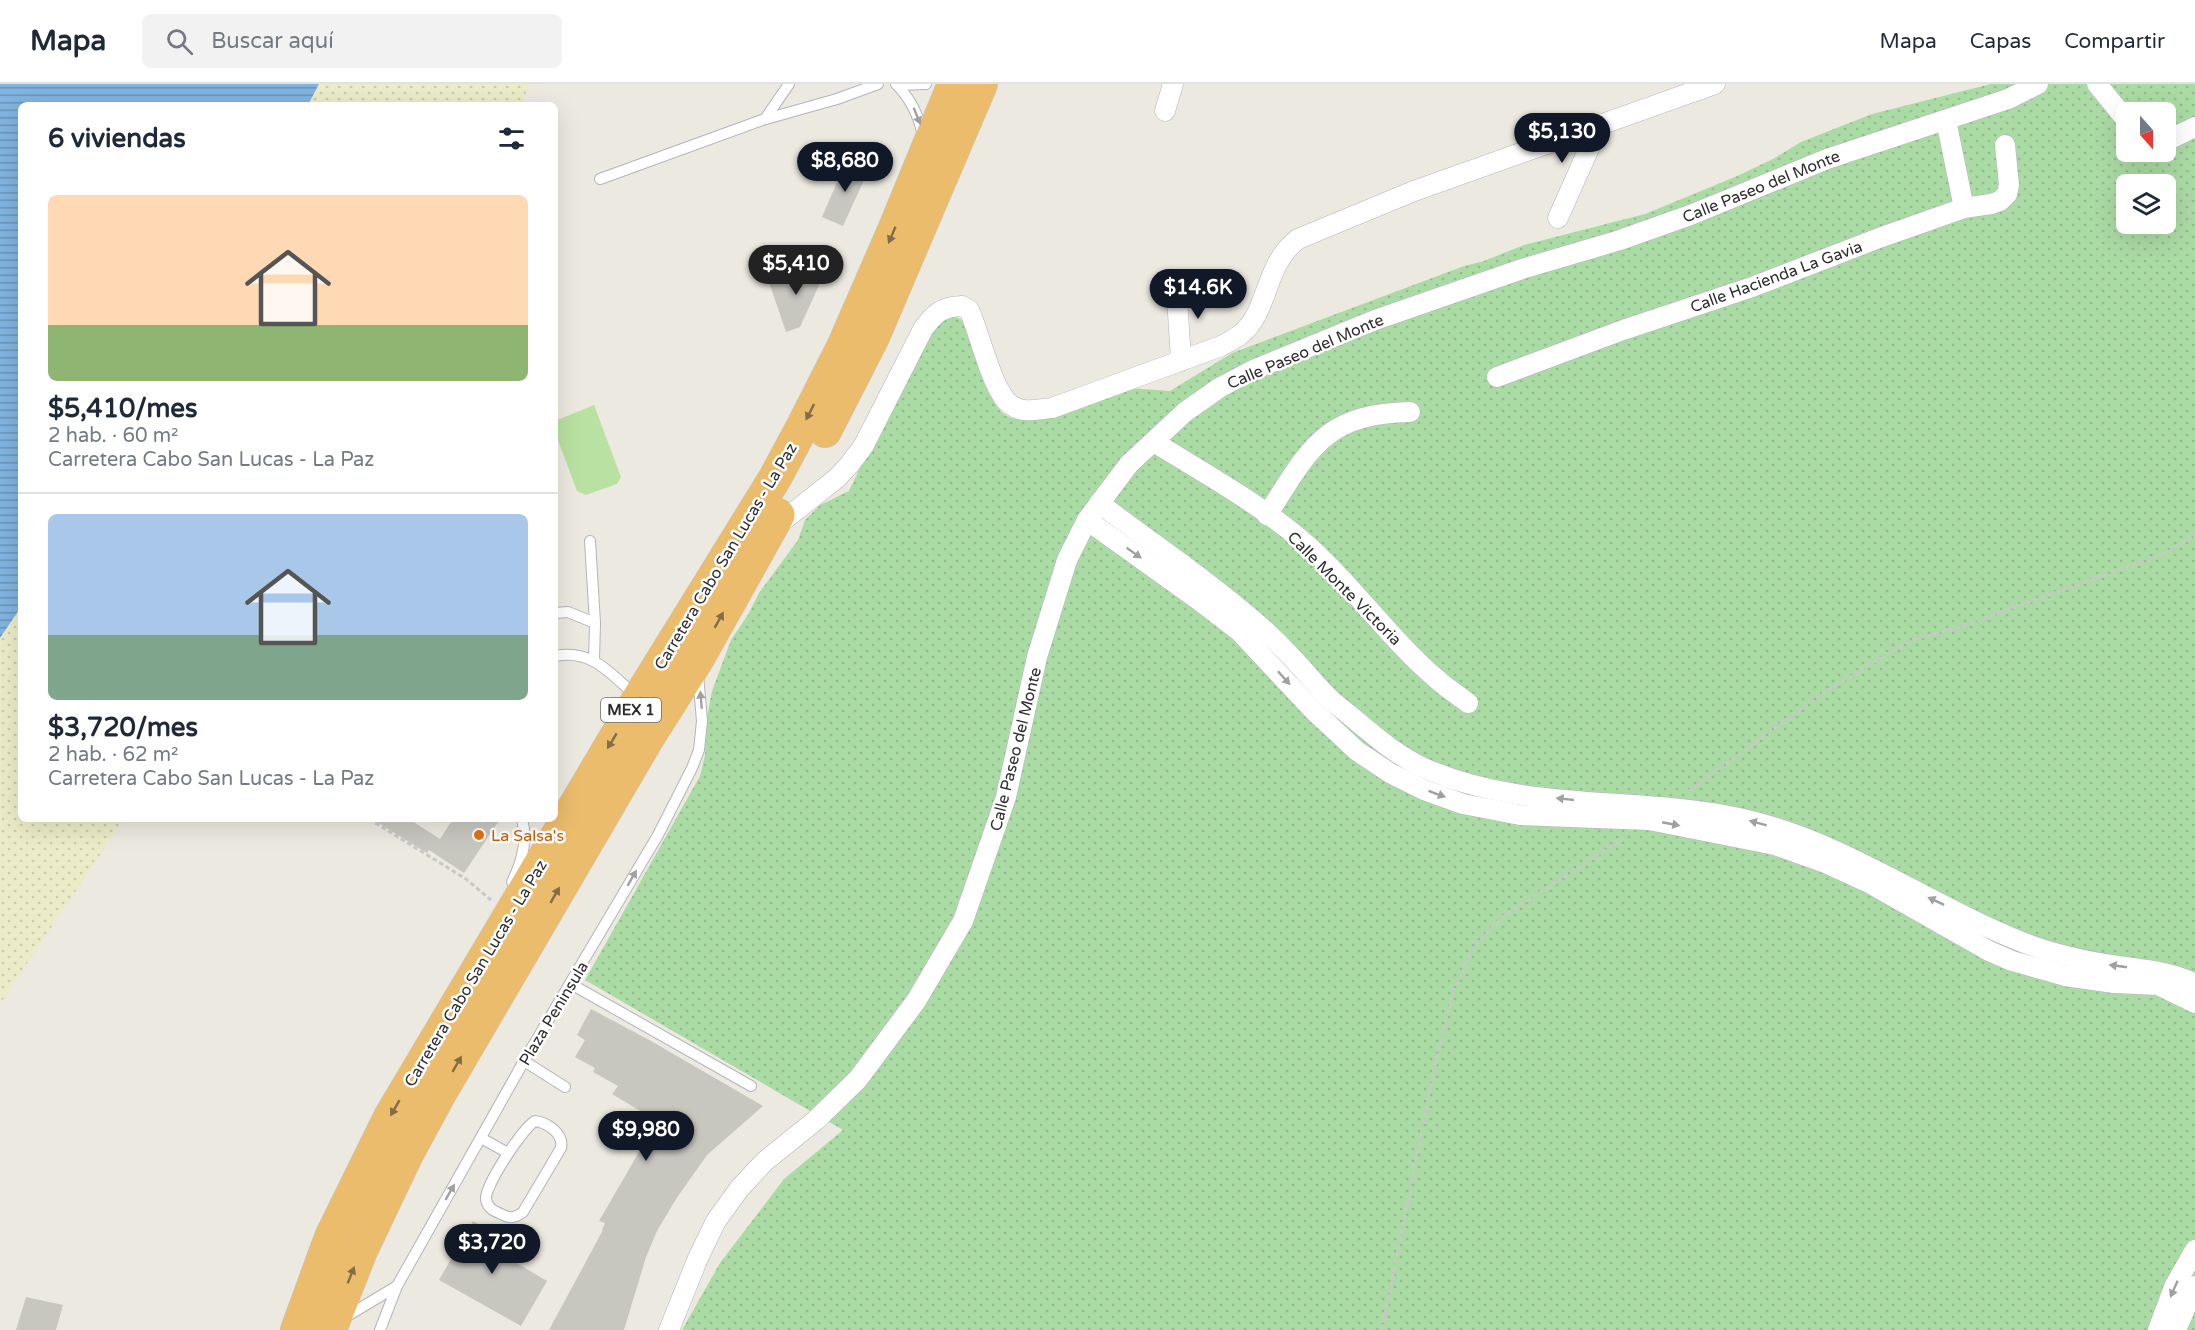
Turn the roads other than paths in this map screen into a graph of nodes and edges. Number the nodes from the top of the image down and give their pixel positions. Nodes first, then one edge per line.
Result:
1 (789, 84) edge
2 (878, 84) edge
3 (897, 84) edge
4 (926, 84) edge
5 (954, 84) edge
6 (981, 84) edge
7 (998, 84) edge
8 (1173, 84) edge
9 (1715, 84) edge
10 (2038, 84) edge
11 (2097, 84) edge
12 (2116, 107) edge
13 (1165, 111) dead end
14 (765, 119) junction
15 (1946, 120) junction
16 (1599, 126) junction
17 (2195, 127) edge
18 (2176, 136) edge
19 (2006, 145) dead end
20 (926, 151) junction
21 (600, 179) dead end
22 (1964, 208) junction
23 (1558, 218) dead end
24 (915, 243) junction
25 (1176, 281) dead end
26 (1181, 361) junction
27 (1497, 376) dead end
28 (1410, 412) dead end
29 (1154, 442) junction
30 (1099, 503) junction
31 (1267, 515) junction
32 (1087, 520) junction
33 (768, 533) junction
34 (590, 541) dead end
35 (558, 614) edge
36 (596, 623) junction
37 (558, 656) edge
38 (594, 660) junction
39 (697, 660) junction
40 (639, 698) junction
41 (1468, 703) dead end
42 (1321, 704) junction
43 (523, 822) edge
44 (500, 907) road end
45 (484, 936) dead end
46 (2023, 943) junction
47 (2012, 961) junction
48 (571, 984) junction
49 (2195, 984) edge
50 (460, 998) junction
51 (2195, 1003) edge
52 (524, 1061) junction
53 (751, 1086) dead end
54 (565, 1087) dead end
55 (481, 1138) junction
56 (508, 1153) junction
57 (2195, 1250) edge
58 (397, 1286) junction
59 (2195, 1286) edge
60 (331, 1328) edge
61 (297, 1330) edge
62 (380, 1330) edge
63 (669, 1330) edge
64 (2158, 1330) edge
65 (2176, 1330) edge

1 - 14 lane
2 - 14 lane
3 - 4 lane
3 -> 20 lane
5 - 20 highway, Carretera Cabo San Lucas - La Paz / MEX 1
6 - 24 highway, Carretera Cabo San Lucas - La Paz / MEX 1
7 - 24 highway
8 - 13 street
9 - 16 street
10 - 15 street, Calle Paseo del Monte
11 - 12 street
14 - 21 lane
15 - 22 street
15 - 29 street, Calle Paseo del Monte
16 - 23 street
16 - 26 street
17 - 18 street
19 - 22 street, Calle Hacienda La Gavia
20 -> 40 highway, Carretera Cabo San Lucas - La Paz / MEX 1
22 - 27 street, Calle Hacienda La Gavia
24 - 33 highway, Carretera Cabo San Lucas - La Paz / MEX 1
25 - 26 street
26 - 33 street
28 - 31 street
29 - 30 street, Calle Paseo del Monte
29 - 31 street, Calle Monte Victoria
30 - 32 street, Calle Paseo del Monte
30 - 42 street
31 - 41 street, Calle Monte Victoria
32 -> 42 street
32 - 63 street, Calle Paseo del Monte
39 -> 33 highway, Carretera Cabo San Lucas - La Paz / MEX 1
34 - 36 lane
35 - 36 lane
36 - 38 lane
37 - 38 lane
38 - 40 lane
48 -> 39 lane, Plaza Peninsula
60 -> 39 highway, Carretera Cabo San Lucas - La Paz / MEX 1
40 -> 50 highway, Carretera Cabo San Lucas - La Paz / MEX 1
46 -> 42 street
42 -> 47 street
43 - 44 lane
45 - 50 lane
46 - 47 street
49 -> 46 street
47 - 51 street
48 - 52 lane, Plaza Peninsula
48 - 53 lane
50 -> 61 highway, Carretera Cabo San Lucas - La Paz / MEX 1
52 - 54 lane
52 - 55 lane, Plaza Peninsula
55 - 56 lane
58 -> 55 lane, Plaza Peninsula
56 - 56 lane
57 -> 64 street
58 - 60 lane, Plaza Peninsula
58 - 62 lane
59 - 65 street

